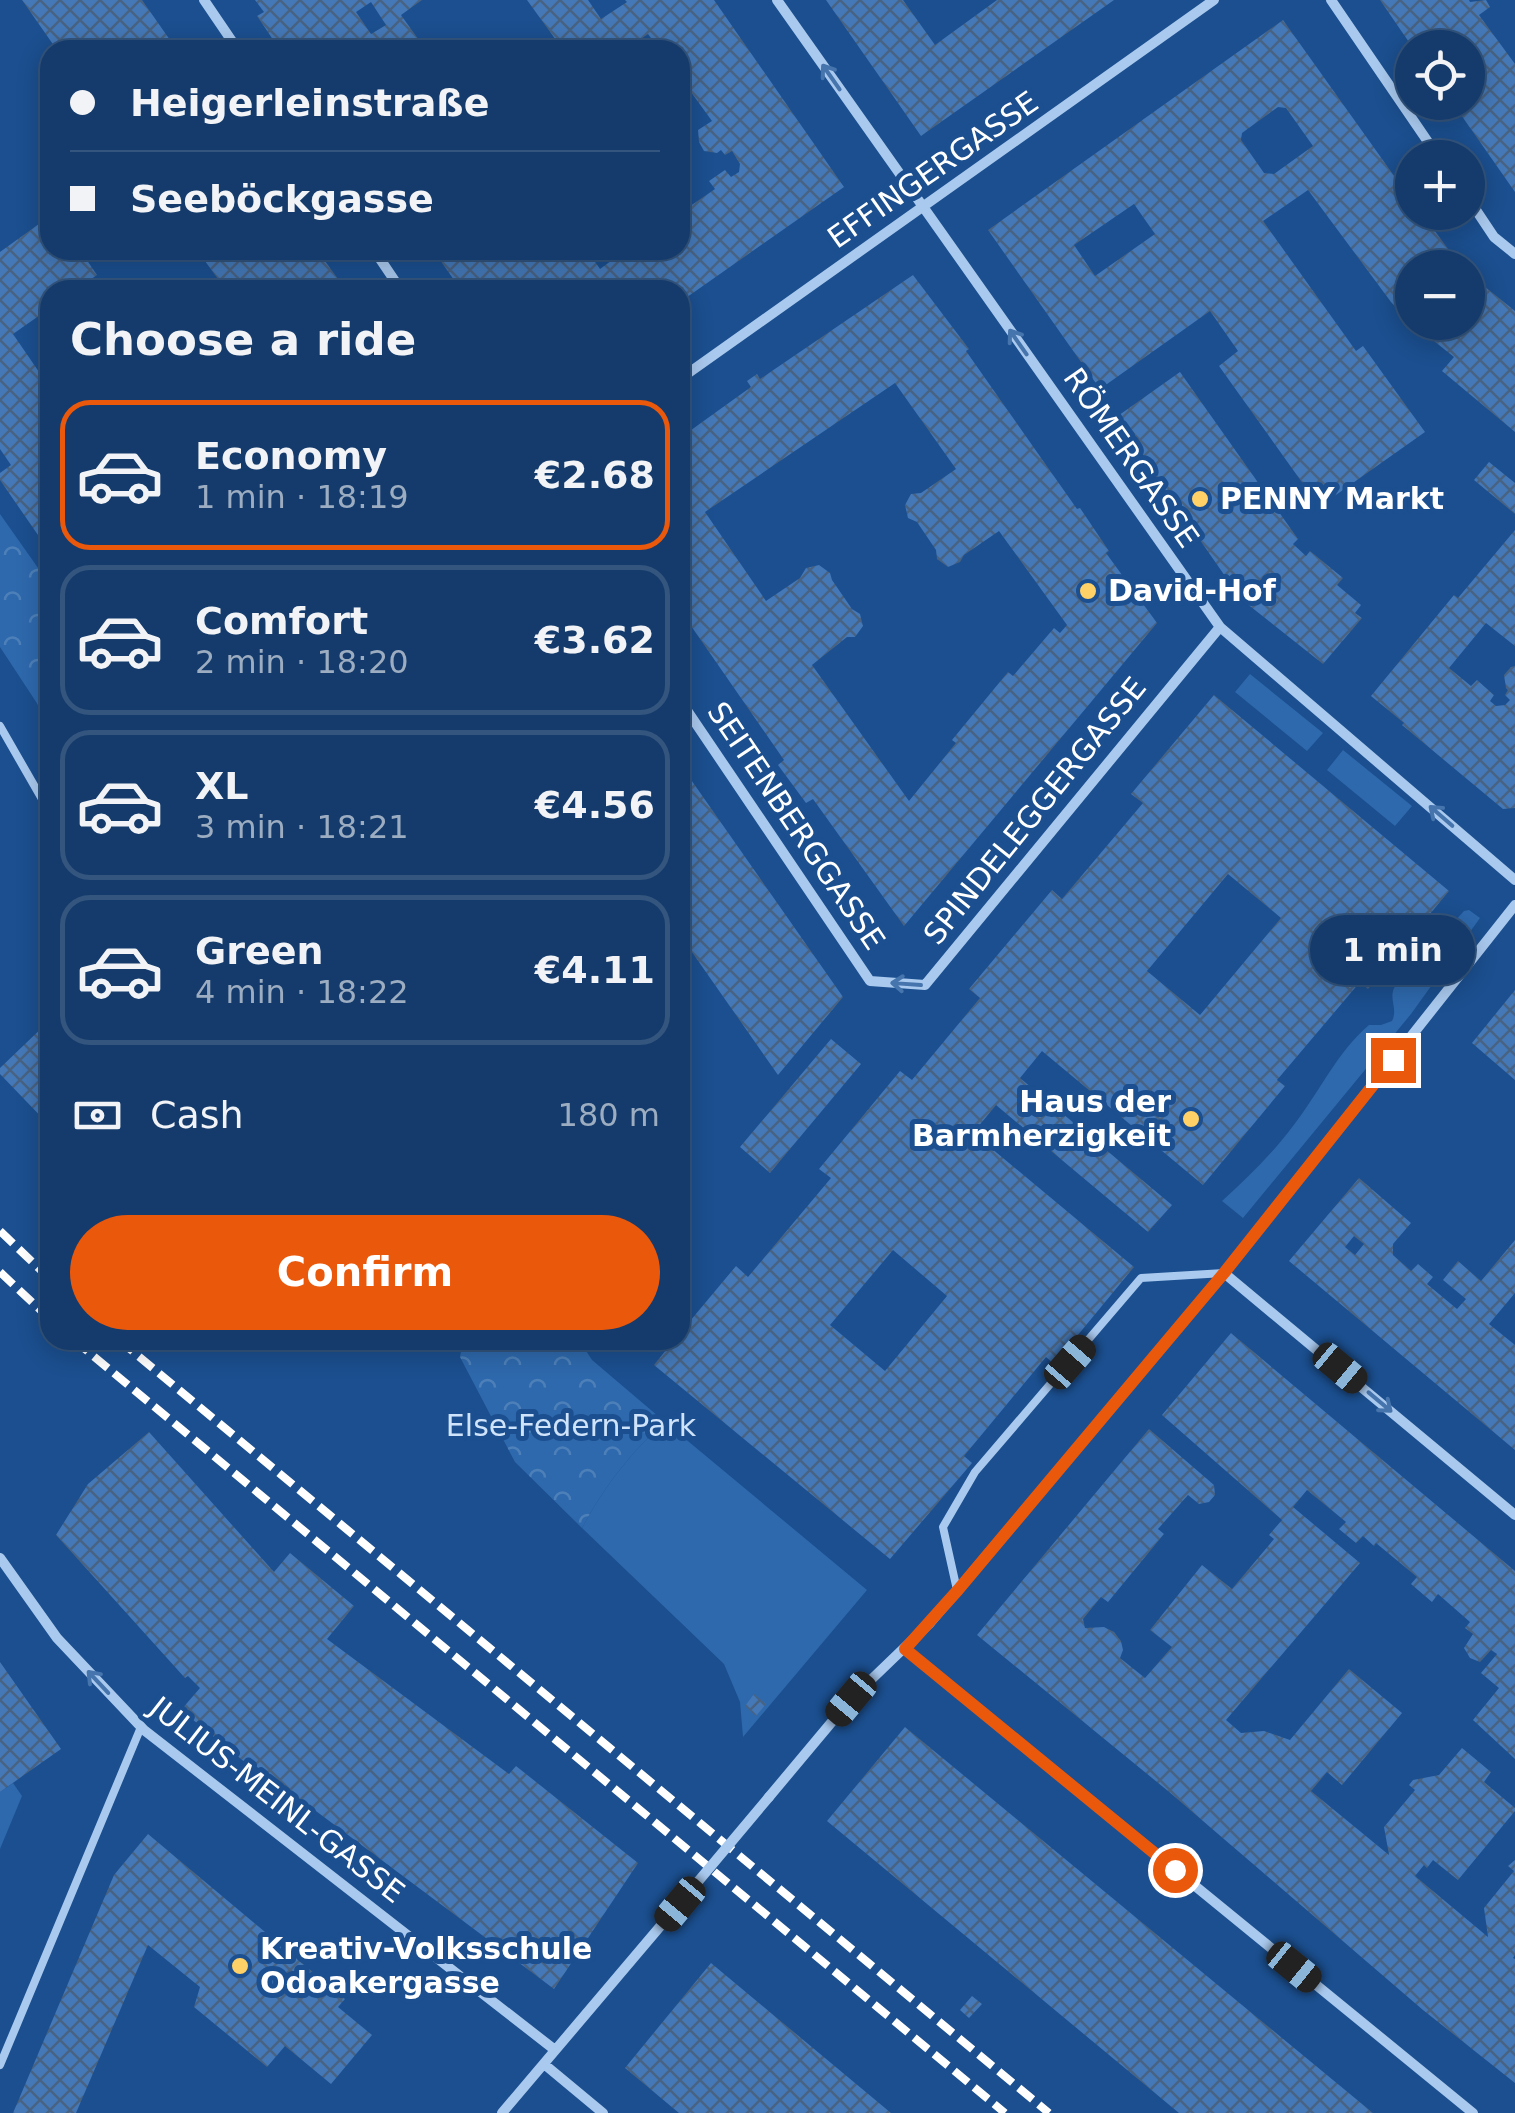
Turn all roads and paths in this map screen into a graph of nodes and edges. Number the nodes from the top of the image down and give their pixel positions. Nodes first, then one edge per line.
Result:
1 (204, 0) edge
2 (777, 0) edge
3 (1214, 0) edge
4 (1331, 0) edge
5 (231, 40) edge
6 (1427, 140) edge
7 (923, 208) junction
8 (1485, 224) edge
9 (1515, 254) edge
10 (690, 373) edge
11 (1220, 627) junction
12 (690, 715) edge
13 (0, 726) edge
14 (40, 796) edge
15 (1515, 880) edge
16 (1515, 905) edge
17 (870, 981) joint
18 (1224, 1273) junction
19 (1515, 1516) edge
20 (0, 1558) edge
21 (958, 1590) junction
22 (905, 1649) junction
23 (141, 1727) junction
24 (555, 2050) junction
25 (0, 2064) edge
26 (544, 2064) junction
27 (502, 2113) edge
28 (603, 2113) edge
29 (1473, 2113) edge

1 - 5 street
7 -> 2 street, RÖMERGASSE
3 - 7 street, EFFINGERGASSE
4 - 6 street
7 - 10 street, EFFINGERGASSE
11 -> 7 street, RÖMERGASSE
8 - 9 street
15 -> 11 street, RÖMERGASSE
11 -> 17 street, SPINDELEGGERGASSE
12 - 17 street, SEITENBERGGASSE
13 - 14 lane
16 - 18 street
18 -> 19 street
18 - 21 street
18 - 21 lane
23 -> 20 street, JULIUS-MEINL-GASSE
21 - 22 street
22 - 24 street, bridge
22 - 29 street
23 - 24 street, JULIUS-MEINL-GASSE
23 - 25 lane
24 - 26 street
26 - 27 street
26 - 28 street

